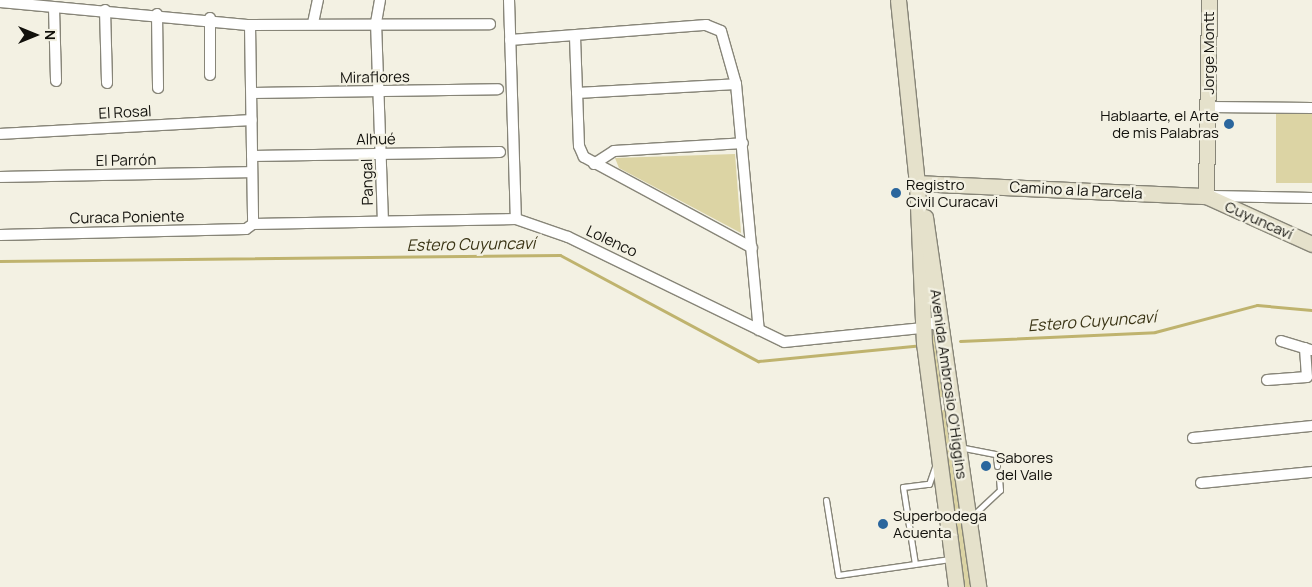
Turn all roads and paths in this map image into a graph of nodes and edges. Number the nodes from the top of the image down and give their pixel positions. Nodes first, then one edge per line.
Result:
1 (318, 0) edge
2 (380, 0) edge
3 (509, 0) edge
4 (898, 0) edge
5 (1209, 0) edge
6 (0, 2) edge
7 (54, 8) junction
8 (105, 10) junction
9 (157, 14) junction
10 (210, 18) junction
11 (376, 22) junction
12 (313, 23) junction
13 (490, 24) dead end
14 (250, 25) junction
15 (575, 37) junction
16 (510, 40) junction
17 (210, 75) dead end
18 (56, 81) dead end
19 (107, 83) dead end
20 (736, 84) junction
21 (158, 88) dead end
22 (498, 89) dead end
23 (380, 92) junction
24 (252, 93) junction
25 (577, 93) junction
26 (1209, 106) junction
27 (1312, 108) edge
28 (252, 120) junction
29 (0, 134) edge
30 (743, 143) junction
31 (500, 152) dead end
32 (381, 154) junction
33 (252, 156) junction
34 (594, 164) junction
35 (252, 172) junction
36 (0, 177) edge
37 (917, 183) junction
38 (1206, 196) junction
39 (1312, 198) edge
40 (516, 219) junction
41 (383, 221) junction
42 (253, 224) junction
43 (0, 235) edge
44 (1312, 244) edge
45 (752, 248) junction
46 (923, 328) junction
47 (941, 328) junction
48 (760, 330) junction
49 (1281, 341) dead end
50 (1309, 349) edge
51 (1267, 380) dead end
52 (1312, 426) edge
53 (1194, 438) dead end
54 (957, 447) junction
55 (939, 458) junction
56 (997, 466) dead end
57 (1312, 472) edge
58 (998, 479) dead end
59 (1201, 483) dead end
60 (826, 500) dead end
61 (968, 520) junction
62 (953, 558) junction
63 (915, 564) junction
64 (956, 587) edge
65 (978, 587) edge

1 - 12 street
2 - 11 street, Pangal
3 - 16 street
4 - 37 main road, Avenida Ambrosio O'Higgins
5 - 26 main road, Jorge Montt
6 - 7 street
7 - 8 street
7 - 18 street
8 - 9 street
8 - 19 street
9 - 10 street
9 - 21 street
10 - 14 street
10 - 17 street
11 - 12 street
11 - 13 street
11 - 23 street, Pangal
12 - 14 street
14 - 24 street
15 - 16 street
15 - 20 street
15 - 25 street
16 - 40 street
20 - 25 street
20 - 30 street
22 - 23 street, Miraflores
23 - 24 street, Miraflores
23 - 32 street, Pangal
24 - 28 street
25 - 34 street
26 - 27 street
26 - 38 main road, Jorge Montt
28 - 29 street, El Rosal
28 - 33 street
30 - 34 street
30 - 45 street
31 - 32 street, Alhué
32 - 33 street, Alhué
32 - 41 street, Pangal
33 - 35 street
34 - 45 street
35 - 36 street, El Parrón
35 - 42 street
37 - 38 main road, Camino a la Parcela
37 - 46 main road, Avenida Ambrosio O'Higgins
37 - 47 main road, Avenida Ambrosio O'Higgins
38 - 39 street
38 - 44 main road, Cuyuncaví
40 - 41 street, Lolenco
40 - 48 street, Lolenco
41 - 42 street, Lolenco
42 - 43 street, Curaca Poniente
45 - 48 street
46 - 47 street, Lolenco
46 - 48 street, Lolenco
46 - 55 main road, Avenida Ambrosio O'Higgins
47 - 54 main road, Avenida Ambrosio O'Higgins
49 - 50 street
50 - 51 street
52 - 53 street
54 - 56 lane
54 - 61 main road, Avenida Ambrosio O'Higgins
55 - 62 main road, Avenida Ambrosio O'Higgins
55 - 63 lane
57 - 59 street
58 - 61 lane
60 - 63 lane
61 - 65 main road, Avenida Ambrosio O'Higgins
62 - 63 lane
62 - 64 main road, Avenida Ambrosio O'Higgins

